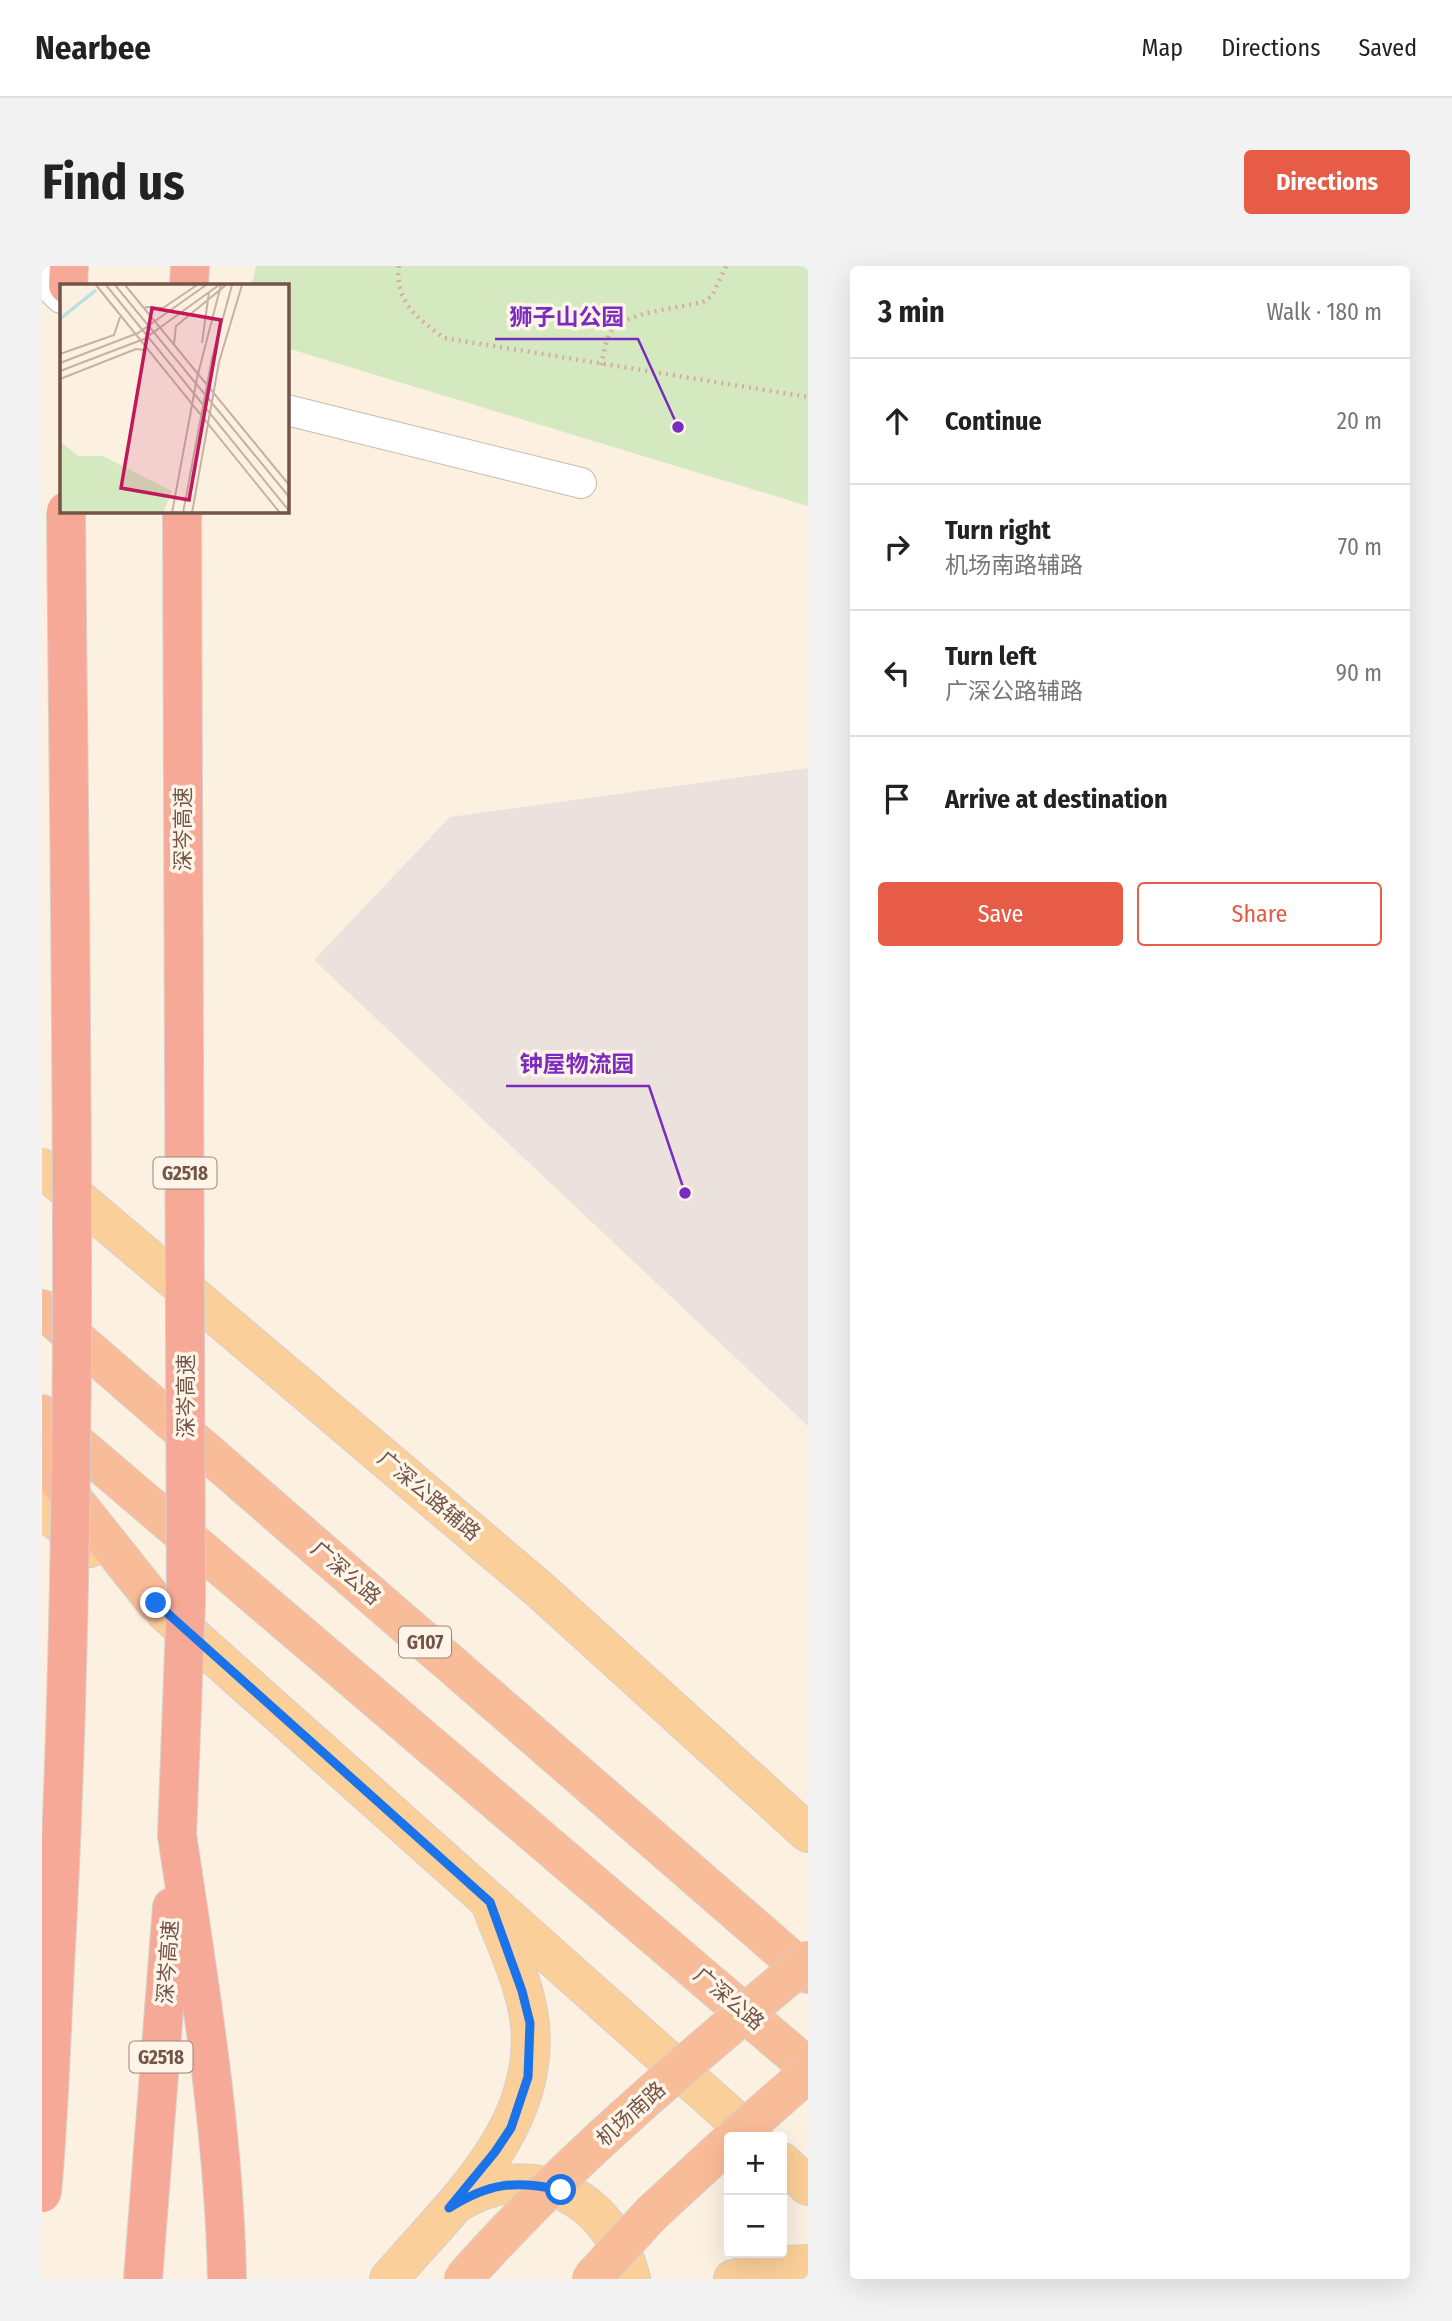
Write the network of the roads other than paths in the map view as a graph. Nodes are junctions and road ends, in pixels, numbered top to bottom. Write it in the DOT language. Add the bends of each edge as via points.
graph roads {
  1 [pos="69,266"];
  2 [pos="190,266"];
  3 [pos="42,279"];
  4 [pos="68,284"];
  5 [pos="189,284"];
  6 [pos="60,297"];
  7 [pos="289,410"];
  8 [pos="581,483"];
  9 [pos="65,513"];
  10 [pos="182,513"];
  11 [pos="42,1168"];
  12 [pos="42,1309"];
  13 [pos="42,1414"];
  14 [pos="42,1460"];
  15 [pos="42,1509"];
  16 [pos="156,1603"];
  17 [pos="799,1819"];
  18 [pos="177,1835"];
  19 [pos="490,1902"];
  20 [pos="808,1960"];
  21 [pos="808,1974"];
  22 [pos="808,2067"];
  23 [pos="808,2073"];
  24 [pos="741,2132"];
  25 [pos="748,2132"];
  26 [pos="724,2147"];
  27 [pos="787,2167"];
  28 [pos="808,2186"];
  29 [pos="42,2193"];
  30 [pos="449,2208"];
  31 [pos="808,2264"];
  32 [pos="143,2279"];
  33 [pos="227,2279"];
  34 [pos="389,2279"];
  35 [pos="463,2279"];
  36 [pos="591,2279"];
  37 [pos="631,2279"];
  38 [pos="733,2279"];
  1 -- 4 [label="highway"];
  2 -- 5 [label="highway"];
  3 -- 6 [label="street"];
  7 -- 8 [label="street"];
  9 -- 29 [label="highway, bridge" via="72,1285 69,1598 61,1857"];
  10 -- 18 [label="highway, 深岑高速 / G2518, bridge" via="186,1601"];
  11 -- 17 [label="main road, 广深公路辅路" via="540,1590"];
  12 -- 21 [label="highway, 广深公路 / G107"];
  13 -- 22 [label="highway, 广深公路"];
  14 -- 16 [label="highway"];
  15 -- 16 [label="main road"];
  16 -- 19 [label="main road"];
  18 -- 32 [label="highway, 深岑高速 / G2518"];
  18 -- 33 [label="highway" via="212,2068"];
  19 -- 25 [label="main road"];
  19 -- 30 [label="main road" via="527,2012 528,2077 511,2128"];
  20 -- 35 [label="highway, 机场南路, bridge" via="597,2145 495,2242"];
  23 -- 24 [label="highway, bridge"];
  26 -- 36 [label="highway, bridge" via="652,2213"];
  27 -- 28 [label="main road"];
  30 -- 34 [label="main road"];
  30 -- 37 [label="main road" via="474,2193 503,2184 532,2183 561,2190 586,2204 608,2225 623,2250"];
  31 -- 38 [label="main road"];
}
